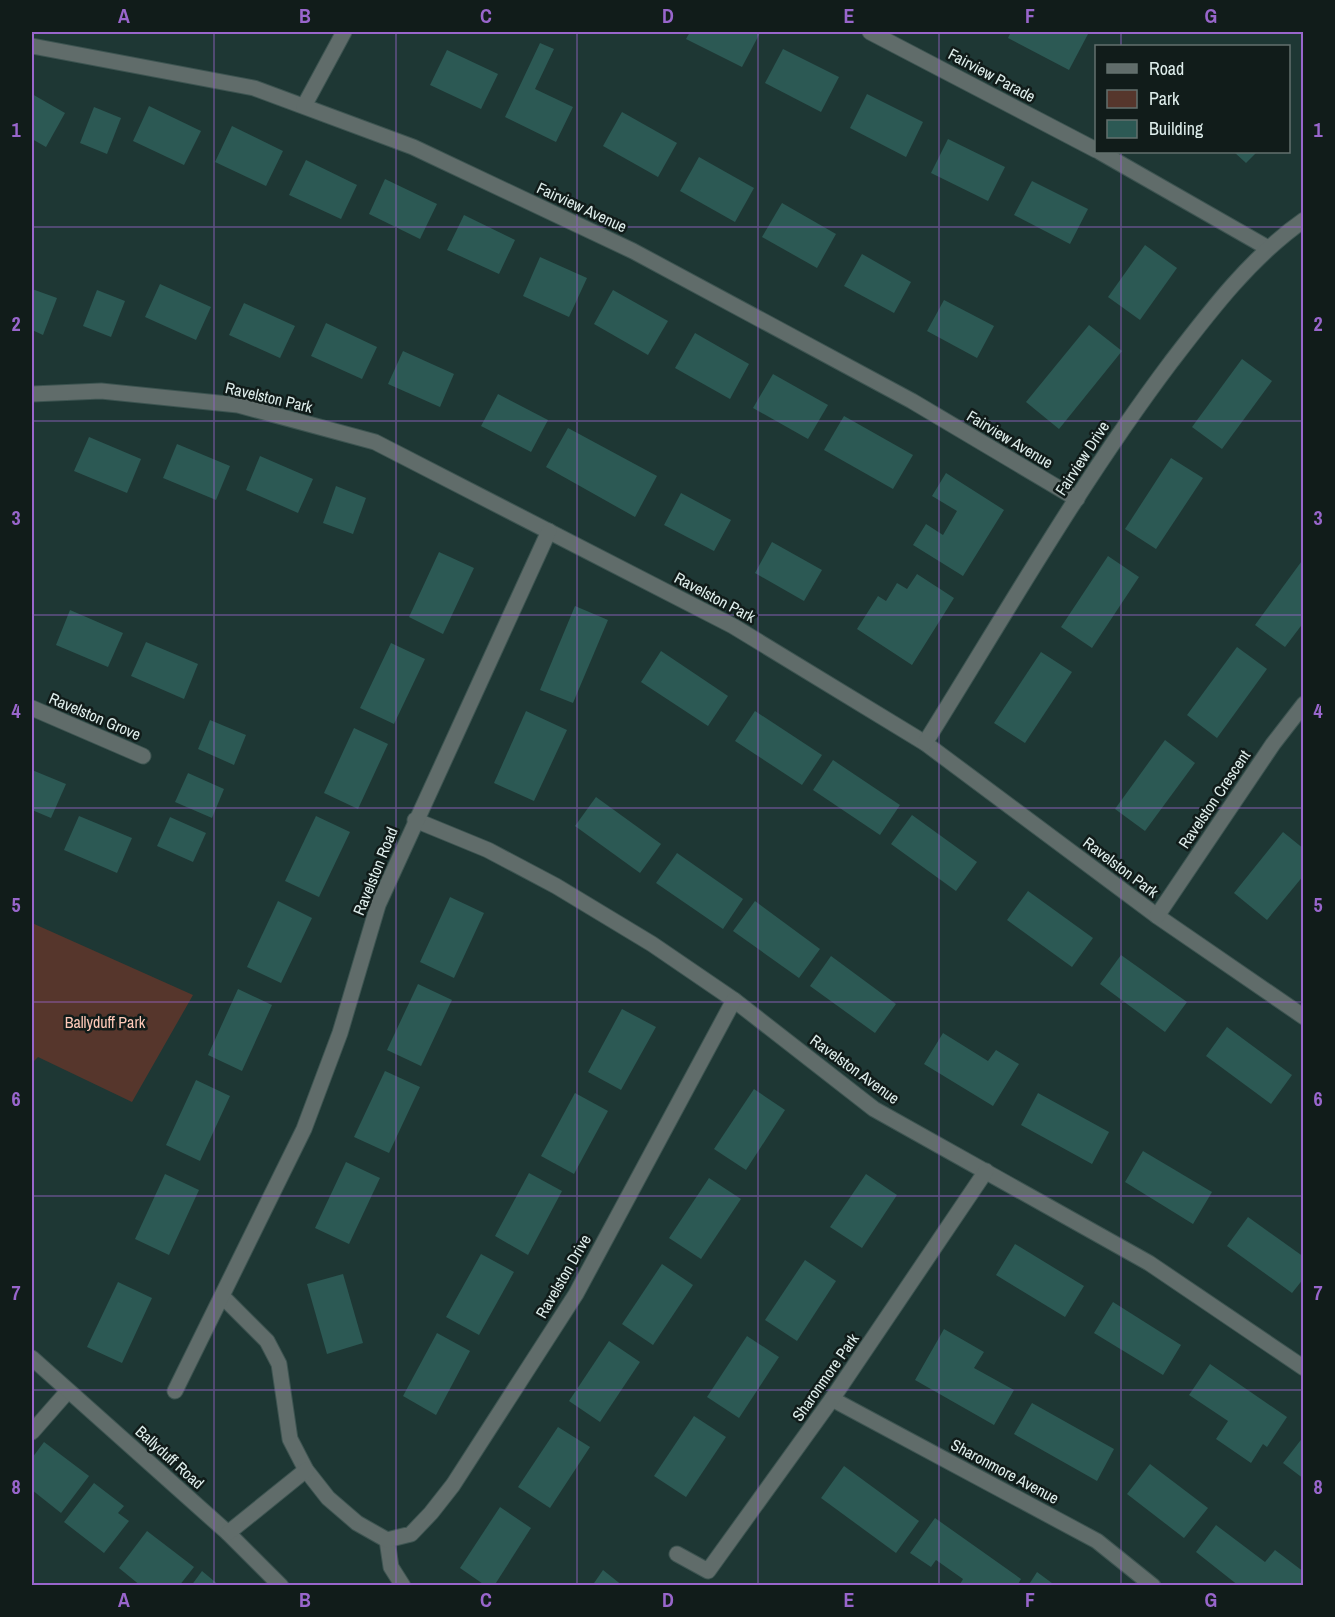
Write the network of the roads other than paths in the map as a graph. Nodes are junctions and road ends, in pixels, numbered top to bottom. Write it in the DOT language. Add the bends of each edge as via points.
graph roads {
  1 [pos="344,32"];
  2 [pos="870,32"];
  3 [pos="32,46"];
  4 [pos="304,106"];
  5 [pos="1095,149"];
  6 [pos="1102,153"];
  7 [pos="1304,220"];
  8 [pos="1268,248"];
  9 [pos="32,394"];
  10 [pos="1077,499"];
  11 [pos="549,531"];
  12 [pos="1304,704"];
  13 [pos="32,708"];
  14 [pos="925,743"];
  15 [pos="143,756"];
  16 [pos="415,820"];
  17 [pos="1157,916"];
  18 [pos="734,1000"];
  19 [pos="1304,1017"];
  20 [pos="986,1171"];
  21 [pos="222,1296"];
  22 [pos="32,1358"];
  23 [pos="1304,1368"];
  24 [pos="68,1391"];
  25 [pos="175,1391"];
  26 [pos="832,1399"];
  27 [pos="32,1432"];
  28 [pos="306,1470"];
  29 [pos="228,1533"];
  30 [pos="387,1540"];
  31 [pos="677,1554"];
  32 [pos="281,1586"];
  33 [pos="403,1586"];
  34 [pos="1153,1586"];
  1 -- 4 [label="street"];
  2 -- 5 [label="street, Fairview Parade"];
  3 -- 4 [label="street, Fairview Avenue" via="254,88"];
  4 -- 10 [label="street, Fairview Avenue" via="413,147 633,251 912,401"];
  6 -- 8 [label="street, Fairview Parade"];
  7 -- 8 [label="street, Fairview Drive"];
  8 -- 10 [label="street, Fairview Drive" via="1192,335 1128,420"];
  9 -- 11 [label="street, Ravelston Park" via="101,391 238,405 261,411 375,442"];
  10 -- 14 [label="street, Fairview Drive"];
  11 -- 14 [label="street, Ravelston Park" via="733,626"];
  11 -- 16 [label="street, Ravelston Road"];
  12 -- 17 [label="street, Ravelston Crescent"];
  13 -- 15 [label="street, Ravelston Grove"];
  14 -- 17 [label="street, Ravelston Park"];
  16 -- 18 [label="street, Ravelston Avenue" via="488,850 556,886"];
  16 -- 21 [label="street, Ravelston Road" via="378,905 340,1033 304,1129"];
  17 -- 19 [label="street, Ravelston Park"];
  18 -- 20 [label="street, Ravelston Avenue" via="874,1109"];
  18 -- 30 [label="street, Ravelston Drive" via="576,1294 453,1485 411,1534"];
  20 -- 23 [label="street, Ravelston Avenue" via="1149,1263"];
  20 -- 26 [label="street, Sharonmore Park"];
  21 -- 25 [label="street, Ravelston Road"];
  21 -- 28 [label="street" via="267,1341 279,1364 290,1439"];
  22 -- 24 [label="street, Ballyduff Road"];
  24 -- 27 [label="street"];
  24 -- 29 [label="street, Ballyduff Road"];
  26 -- 31 [label="street, Sharonmore Park" via="708,1571"];
  26 -- 34 [label="street, Sharonmore Avenue" via="1097,1541"];
  28 -- 29 [label="street"];
  28 -- 30 [label="street" via="328,1498 357,1523"];
  29 -- 32 [label="street, Ballyduff Road"];
  30 -- 33 [label="street" via="391,1567"];
}
